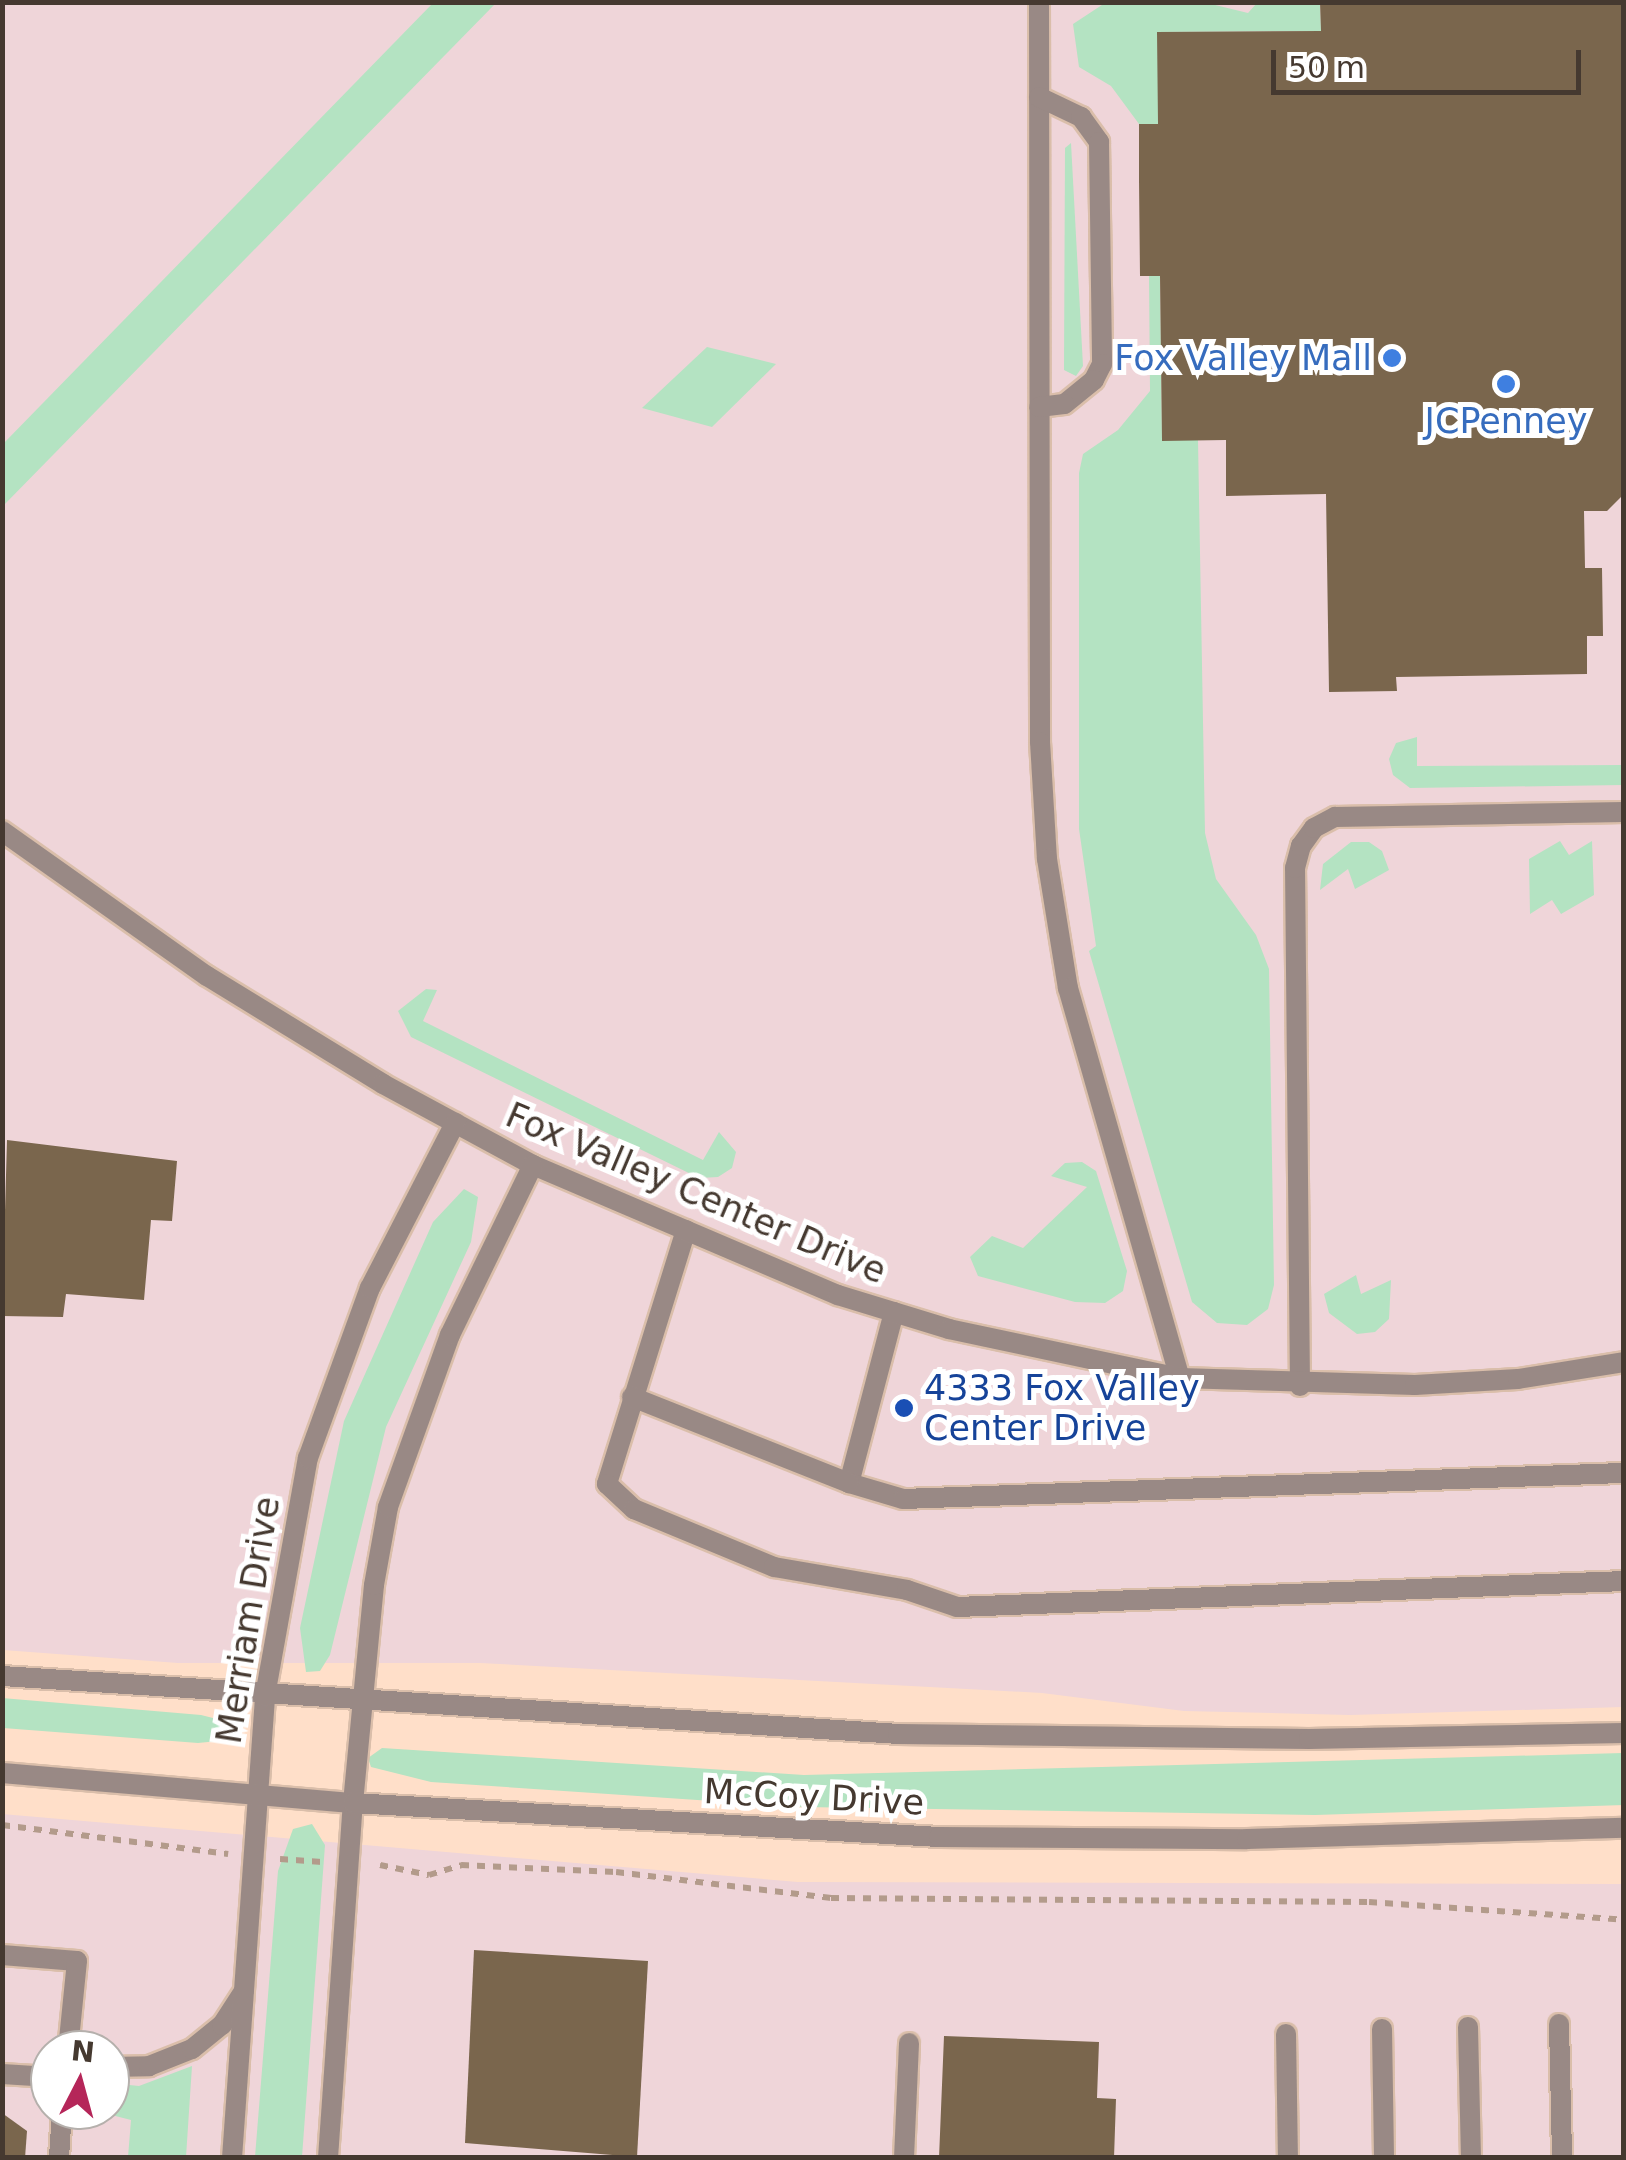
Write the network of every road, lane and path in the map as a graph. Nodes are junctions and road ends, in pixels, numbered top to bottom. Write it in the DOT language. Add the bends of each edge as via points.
graph roads {
  1 [pos="1039,2"];
  2 [pos="1039,97"];
  3 [pos="1040,407"];
  4 [pos="1624,812"];
  5 [pos="5,838"];
  6 [pos="455,1123"];
  7 [pos="533,1164"];
  8 [pos="686,1230"];
  9 [pos="894,1312"];
  10 [pos="1624,1362"];
  11 [pos="1180,1378"];
  12 [pos="1300,1386"];
  13 [pos="632,1397"];
  14 [pos="1624,1473"];
  15 [pos="849,1484"];
  16 [pos="1624,1580"];
  17 [pos="2,1676"];
  18 [pos="265,1696"];
  19 [pos="363,1701"];
  20 [pos="1624,1733"];
  21 [pos="2,1774"];
  22 [pos="255,1794"];
  23 [pos="353,1802"];
  24 [pos="2,1824"];
  25 [pos="1624,1828"];
  26 [pos="252,1857"];
  27 [pos="348,1864"];
  28 [pos="1624,1920"];
  29 [pos="2,1955"];
  30 [pos="244,1991"];
  31 [pos="1559,2024"];
  32 [pos="1468,2028"];
  33 [pos="70,2030"];
  34 [pos="1382,2030"];
  35 [pos="1286,2034"];
  36 [pos="909,2042"];
  37 [pos="130,2066"];
  38 [pos="2,2074"];
  39 [pos="30,2076"];
  40 [pos="61,2130"];
  41 [pos="59,2158"];
  42 [pos="232,2158"];
  43 [pos="328,2158"];
  44 [pos="904,2158"];
  45 [pos="1288,2158"];
  46 [pos="1384,2158"];
  47 [pos="1471,2158"];
  48 [pos="1562,2158"];
  1 -- 2 [label="street"];
  2 -- 3 [label="street"];
  2 -- 3 [label="street" via="1081,117 1099,142 1102,345 1094,380 1064,404"];
  3 -- 11 [label="street" via="1040,742 1047,859 1068,988"];
  4 -- 12 [label="street" via="1335,817 1314,828 1301,846 1295,868"];
  5 -- 6 [label="street, Fox Valley Center Drive" via="207,976"];
  6 -- 7 [label="street, Fox Valley Center Drive"];
  6 -- 18 [label="street, Merriam Drive" via="370,1288 320,1417"];
  7 -- 8 [label="street, Fox Valley Center Drive"];
  7 -- 19 [label="street" via="406,1442 374,1585"];
  8 -- 9 [label="street, Fox Valley Center Drive"];
  8 -- 13 [label="street"];
  9 -- 11 [label="street, Fox Valley Center Drive" via="1073,1359"];
  9 -- 15 [label="street"];
  10 -- 12 [label="street, Fox Valley Center Drive" via="1518,1379"];
  11 -- 12 [label="street, Fox Valley Center Drive"];
  13 -- 15 [label="street"];
  13 -- 16 [label="street" via="607,1484 634,1508 774,1567 907,1590 957,1607"];
  14 -- 15 [label="street" via="903,1500"];
  17 -- 18 [label="street, McCoy Drive"];
  18 -- 19 [label="street, McCoy Drive"];
  18 -- 22 [label="street, Merriam Drive"];
  19 -- 20 [label="street, McCoy Drive" via="898,1734 1308,1740"];
  19 -- 23 [label="street"];
  21 -- 22 [label="street, McCoy Drive"];
  22 -- 23 [label="street, McCoy Drive"];
  22 -- 26 [label="street, Merriam Drive"];
  23 -- 25 [label="street, McCoy Drive" via="939,1837 1248,1839"];
  23 -- 27 [label="street"];
  24 -- 26 [label="path"];
  26 -- 27 [label="path"];
  26 -- 30 [label="street, Merriam Drive"];
  27 -- 28 [label="path" via="430,1875 461,1865 616,1872 830,1898 1369,1902"];
  27 -- 43 [label="street"];
  29 -- 33 [label="street" via="77,1960"];
  30 -- 37 [label="street" via="222,2025 192,2049 149,2066"];
  30 -- 42 [label="street, Merriam Drive"];
  31 -- 48 [label="street"];
  32 -- 47 [label="street"];
  34 -- 46 [label="street"];
  35 -- 45 [label="street"];
  36 -- 44 [label="street"];
  38 -- 39 [label="street"];
  40 -- 41 [label="street"];
}
